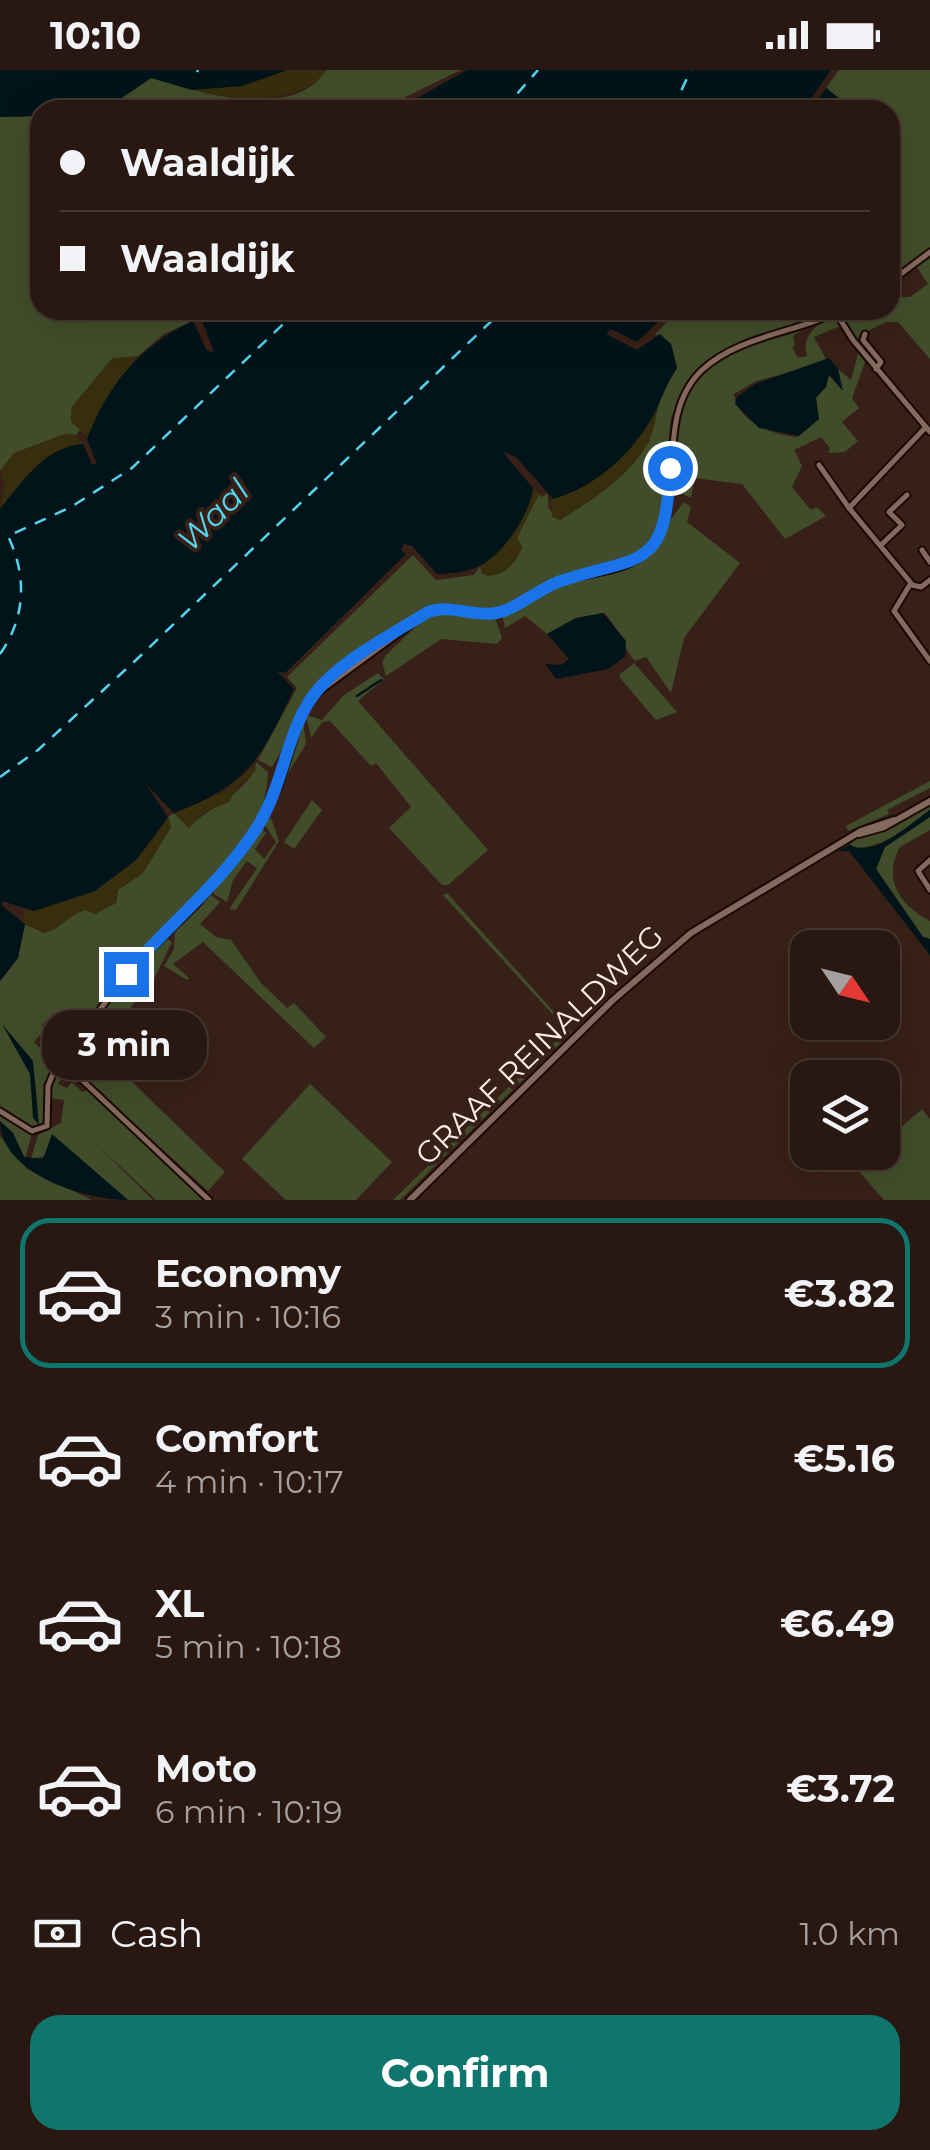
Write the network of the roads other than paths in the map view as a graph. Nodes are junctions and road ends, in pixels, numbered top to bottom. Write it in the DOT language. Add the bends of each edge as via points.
graph roads {
  1 [pos="930,252"];
  2 [pos="900,274"];
  3 [pos="817,320"];
  4 [pos="844,320"];
  5 [pos="865,334"];
  6 [pos="876,369"];
  7 [pos="928,430"];
  8 [pos="819,465"];
  9 [pos="907,495"];
  10 [pos="850,508"];
  11 [pos="881,546"];
  12 [pos="922,550"];
  13 [pos="930,562"];
  14 [pos="930,571"];
  15 [pos="930,580"];
  16 [pos="912,586"];
  17 [pos="930,661"];
  18 [pos="930,801"];
  19 [pos="930,860"];
  20 [pos="930,890"];
  21 [pos="62,1061"];
  22 [pos="0,1111"];
  23 [pos="209,1200"];
  24 [pos="410,1200"];
  1 -- 2 [label="street"];
  3 -- 21 [label="street" via="728,352 691,382 674,416 667,511 643,556 546,587 496,613 428,612 322,686 303,714 279,786 255,831 198,903 119,983"];
  4 -- 6 [label="street"];
  5 -- 6 [label="street" via="862,340 881,362"];
  6 -- 7 [label="street"];
  7 -- 10 [label="street"];
  8 -- 10 [label="street"];
  9 -- 11 [label="street" via="889,512 902,525"];
  10 -- 11 [label="street"];
  11 -- 16 [label="street"];
  12 -- 13 [label="street"];
  14 -- 15 [label="street"];
  15 -- 16 [label="street"];
  16 -- 17 [label="street" via="894,611"];
  18 -- 24 [label="main road, GRAAF REINALDWEG" via="857,834 690,933"];
  19 -- 20 [label="street" via="918,871"];
  21 -- 22 [label="street" via="48,1086 44,1129 32,1131"];
  21 -- 23 [label="street"];
}
